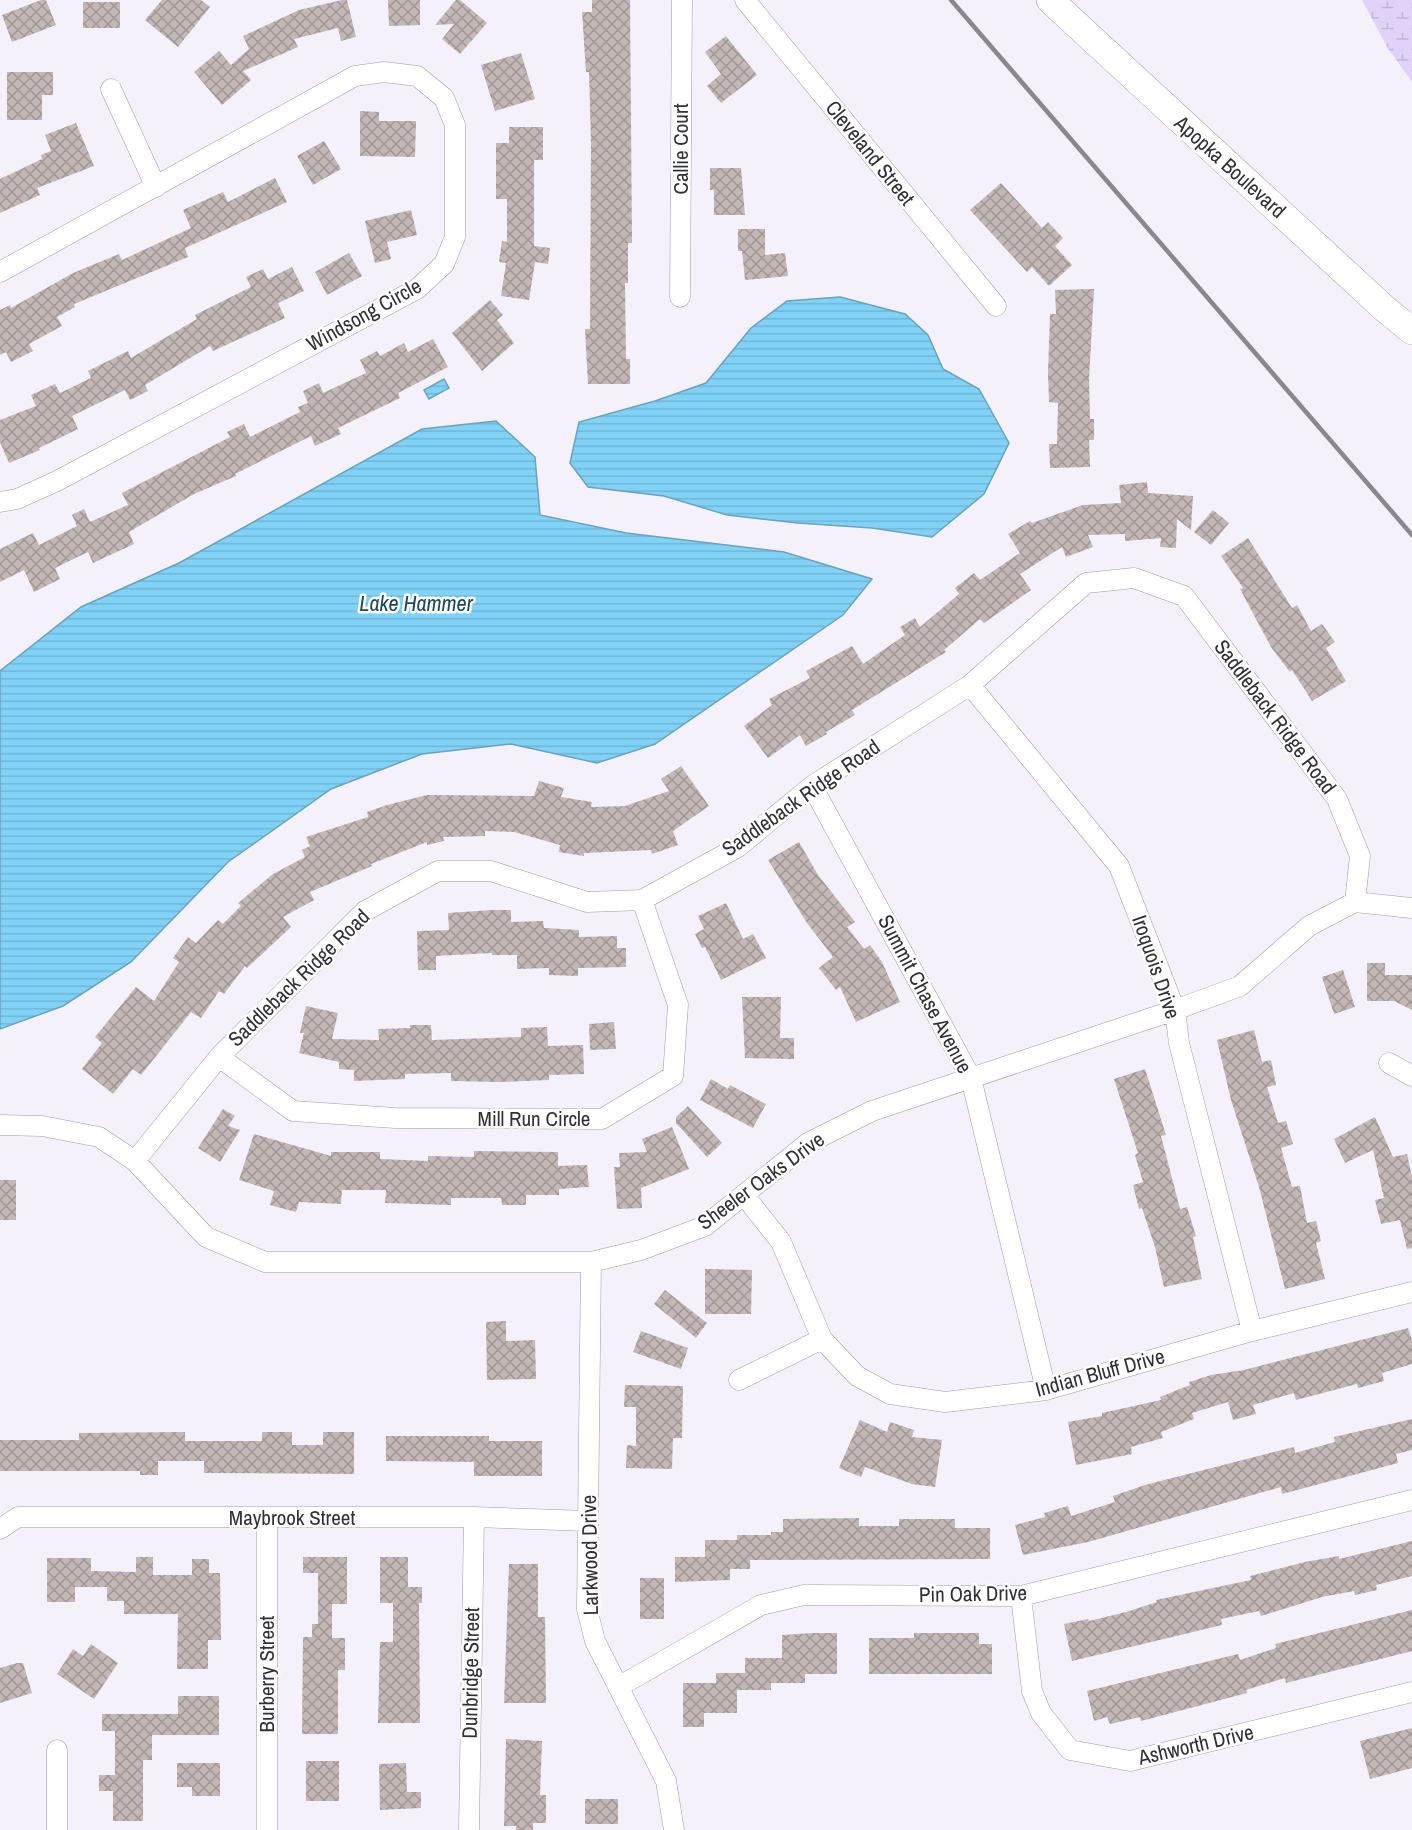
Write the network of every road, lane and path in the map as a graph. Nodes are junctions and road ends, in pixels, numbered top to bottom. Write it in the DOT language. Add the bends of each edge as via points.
graph roads {
  1 [pos="682,0"];
  2 [pos="745,0"];
  3 [pos="1050,0"];
  4 [pos="111,89"];
  5 [pos="156,187"];
  6 [pos="0,272"];
  7 [pos="680,297"];
  8 [pos="996,306"];
  9 [pos="1412,331"];
  10 [pos="0,502"];
  11 [pos="970,685"];
  12 [pos="812,786"];
  13 [pos="642,900"];
  14 [pos="1355,902"];
  15 [pos="1412,908"];
  16 [pos="1175,1010"];
  17 [pos="219,1057"];
  18 [pos="1389,1063"];
  19 [pos="1412,1076"];
  20 [pos="971,1078"];
  21 [pos="0,1125"];
  22 [pos="135,1161"];
  23 [pos="744,1195"];
  24 [pos="591,1262"];
  25 [pos="1412,1292"];
  26 [pos="1252,1331"];
  27 [pos="822,1339"];
  28 [pos="739,1380"];
  29 [pos="1046,1390"];
  30 [pos="1412,1500"];
  31 [pos="474,1517"];
  32 [pos="267,1519"];
  33 [pos="588,1521"];
  34 [pos="0,1529"];
  35 [pos="1021,1596"];
  36 [pos="618,1687"];
  37 [pos="1412,1692"];
  38 [pos="57,1750"];
  39 [pos="57,1830"];
  40 [pos="267,1830"];
  41 [pos="469,1830"];
  42 [pos="674,1830"];
  1 -- 7 [label="street, Callie Court"];
  2 -- 8 [label="street, Cleveland Street"];
  3 -- 9 [label="street, Apopka Boulevard"];
  4 -- 5 [label="street"];
  5 -- 6 [label="street, Windsong Circle"];
  5 -- 10 [label="street, Windsong Circle" via="355,76 384,72 417,76 444,98 455,125 455,237 444,264 417,289 57,481"];
  11 -- 12 [label="street, Saddleback Ridge Road"];
  11 -- 14 [label="street, Saddleback Ridge Road" via="1086,582 1134,578 1184,596 1337,799 1360,856"];
  11 -- 16 [label="street, Iroquois Drive" via="1119,866"];
  12 -- 13 [label="street, Saddleback Ridge Road" via="738,847"];
  12 -- 20 [label="street, Summit Chase Avenue"];
  13 -- 17 [label="street, Saddleback Ridge Road" via="587,902 491,872 438,871 365,910"];
  13 -- 17 [label="street, Mill Run Circle" via="678,1005 673,1076 602,1119 394,1118 293,1111"];
  14 -- 15 [label="street"];
  14 -- 16 [label="street, Sheeler Oaks Drive" via="1309,926 1240,986"];
  16 -- 20 [label="street, Sheeler Oaks Drive"];
  16 -- 26 [label="street, Iroquois Drive" via="1179,1043"];
  17 -- 22 [label="street, Saddleback Ridge Road"];
  18 -- 19 [label="street"];
  20 -- 23 [label="street, Sheeler Oaks Drive" via="872,1111 808,1143"];
  20 -- 29 [label="street, Summit Chase Avenue"];
  21 -- 22 [label="street, Sheeler Oaks Drive" via="42,1126 99,1137"];
  22 -- 24 [label="street, Sheeler Oaks Drive" via="206,1237 265,1262"];
  23 -- 24 [label="street, Sheeler Oaks Drive" via="705,1226 641,1250"];
  23 -- 27 [label="street, Indian Bluff Drive" via="781,1242"];
  24 -- 33 [label="street, Larkwood Drive"];
  25 -- 26 [label="street, Indian Bluff Drive"];
  26 -- 29 [label="street, Indian Bluff Drive"];
  27 -- 28 [label="street"];
  27 -- 29 [label="street, Indian Bluff Drive" via="857,1376 890,1394 945,1402"];
  30 -- 35 [label="street, Pin Oak Drive"];
  31 -- 32 [label="street, Maybrook Street"];
  31 -- 33 [label="street, Maybrook Street"];
  31 -- 41 [label="street, Dunbridge Street"];
  32 -- 34 [label="street, Maybrook Street" via="18,1517"];
  32 -- 40 [label="street, Burberry Street"];
  33 -- 36 [label="street, Larkwood Drive" via="587,1609 595,1641"];
  35 -- 36 [label="street, Pin Oak Drive" via="804,1594 761,1605"];
  35 -- 37 [label="street, Ashworth Drive" via="1032,1691 1041,1713 1070,1750 1130,1761"];
  36 -- 42 [label="street, Larkwood Drive" via="666,1781"];
  38 -- 39 [label="street"];
}
